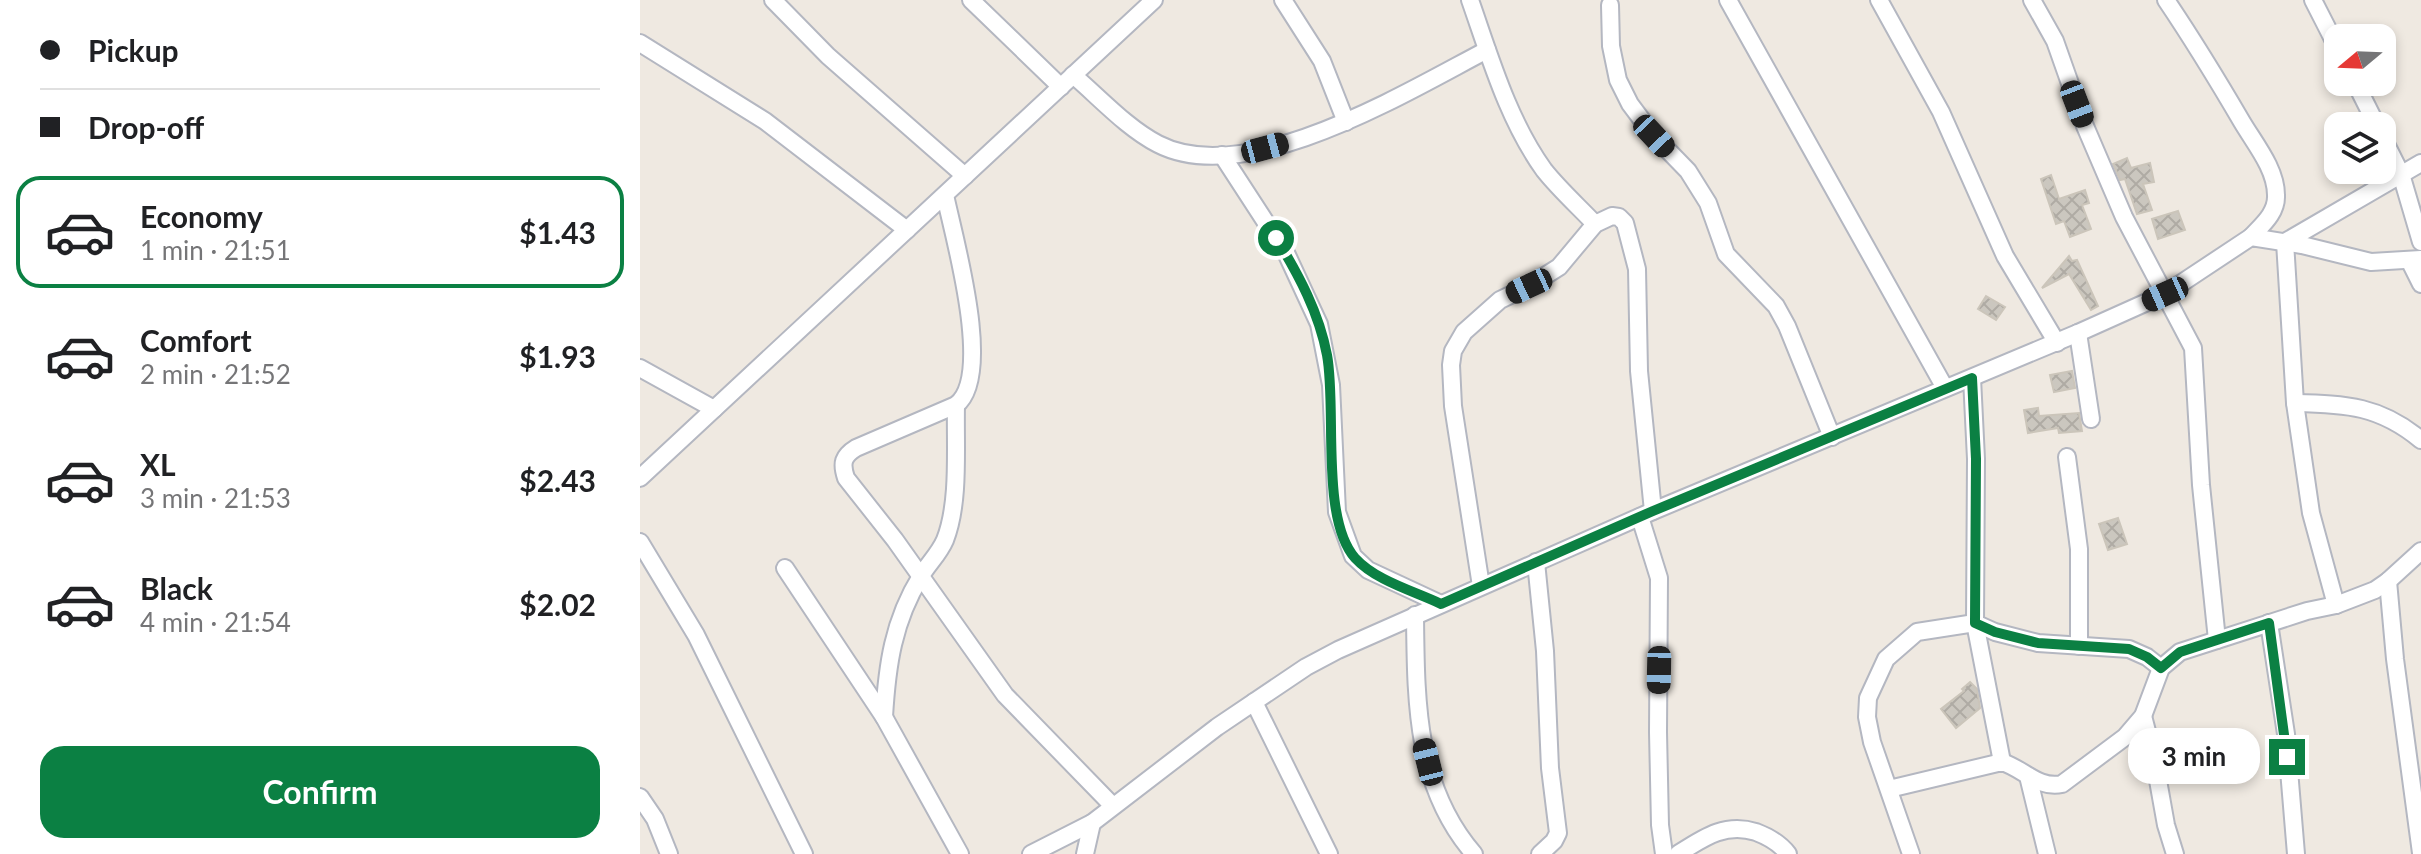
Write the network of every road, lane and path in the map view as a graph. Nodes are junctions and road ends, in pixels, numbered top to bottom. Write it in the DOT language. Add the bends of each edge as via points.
graph roads {
  1 [pos="773,0"];
  2 [pos="971,0"];
  3 [pos="1154,0"];
  4 [pos="1283,0"];
  5 [pos="1470,0"];
  6 [pos="1728,0"];
  7 [pos="1879,0"];
  8 [pos="2032,0"];
  9 [pos="2166,0"];
  10 [pos="2313,0"];
  11 [pos="1610,5"];
  12 [pos="2325,24"];
  13 [pos="640,43"];
  14 [pos="1487,50"];
  15 [pos="1067,81"];
  16 [pos="1346,122"];
  17 [pos="1222,155"];
  18 [pos="2421,163"];
  19 [pos="2396,164"];
  20 [pos="2401,174"];
  21 [pos="965,176"];
  22 [pos="945,195"];
  23 [pos="2416,204"];
  24 [pos="1595,224"];
  25 [pos="907,230"];
  26 [pos="2251,237"];
  27 [pos="2285,242"];
  28 [pos="2421,242"];
  29 [pos="2415,259"];
  30 [pos="2421,284"];
  31 [pos="2165,294"];
  32 [pos="2078,333"];
  33 [pos="2057,343"];
  34 [pos="640,368"];
  35 [pos="1972,378"];
  36 [pos="1945,388"];
  37 [pos="2295,403"];
  38 [pos="956,405"];
  39 [pos="714,409"];
  40 [pos="2091,419"];
  41 [pos="1832,437"];
  42 [pos="2421,440"];
  43 [pos="2067,457"];
  44 [pos="640,478"];
  45 [pos="1647,514"];
  46 [pos="640,542"];
  47 [pos="2421,551"];
  48 [pos="1536,562"];
  49 [pos="785,568"];
  50 [pos="920,577"];
  51 [pos="2388,581"];
  52 [pos="1481,586"];
  53 [pos="1441,604"];
  54 [pos="2336,605"];
  55 [pos="1415,615"];
  56 [pos="1975,623"];
  57 [pos="2269,623"];
  58 [pos="2217,640"];
  59 [pos="2079,646"];
  60 [pos="2161,668"];
  61 [pos="1254,702"];
  62 [pos="2143,716"];
  63 [pos="884,717"];
  64 [pos="2002,762"];
  65 [pos="2028,776"];
  66 [pos="1889,789"];
  67 [pos="640,797"];
  68 [pos="1113,806"];
  69 [pos="1092,823"];
  70 [pos="2421,853"];
  71 [pos="669,854"];
  72 [pos="804,854"];
  73 [pos="960,854"];
  74 [pos="1031,854"];
  75 [pos="1085,854"];
  76 [pos="1329,854"];
  77 [pos="1474,854"];
  78 [pos="1540,854"];
  79 [pos="1664,854"];
  80 [pos="1678,854"];
  81 [pos="1788,854"];
  82 [pos="1911,854"];
  83 [pos="2047,854"];
  84 [pos="2175,854"];
  85 [pos="2296,854"];
  1 -- 21 [label="street" via="828,56"];
  2 -- 15 [label="street"];
  3 -- 15 [label="street"];
  4 -- 16 [label="street" via="1322,61"];
  5 -- 14 [label="street"];
  6 -- 36 [label="street"];
  7 -- 33 [label="street" via="1941,112 2005,256"];
  8 -- 31 [label="street" via="2055,41 2124,217"];
  9 -- 26 [label="street" via="2274,181 2274,208"];
  10 -- 12 [label="street"];
  11 -- 41 [label="street" via="1611,46 1630,104 1688,171 1708,203 1726,254 1776,306"];
  13 -- 25 [label="street" via="765,121"];
  14 -- 16 [label="street"];
  14 -- 24 [label="street" via="1545,171"];
  15 -- 17 [label="street" via="1159,145"];
  15 -- 21 [label="street"];
  16 -- 17 [label="street" via="1265,148"];
  17 -- 53 [label="street" via="1287,255 1319,324 1331,385 1333,467 1344,538 1368,570"];
  18 -- 20 [label="street"];
  19 -- 20 [label="street"];
  20 -- 23 [label="street"];
  20 -- 27 [label="street"];
  21 -- 22 [label="street"];
  22 -- 25 [label="street"];
  22 -- 38 [label="street" via="973,338 969,386"];
  23 -- 28 [label="street"];
  24 -- 45 [label="street" via="1612,216 1625,223 1637,269"];
  24 -- 52 [label="street" via="1559,267 1500,300 1464,332 1453,351 1453,406"];
  25 -- 39 [label="street"];
  26 -- 27 [label="street"];
  26 -- 31 [label="street"];
  27 -- 29 [label="street" via="2371,262"];
  27 -- 37 [label="street"];
  29 -- 30 [label="street"];
  31 -- 32 [label="street"];
  31 -- 58 [label="street" via="2193,348"];
  32 -- 33 [label="street"];
  32 -- 40 [label="street"];
  33 -- 35 [label="street"];
  34 -- 39 [label="street"];
  35 -- 36 [label="street"];
  35 -- 56 [label="street"];
  36 -- 41 [label="street"];
  37 -- 42 [label="street" via="2345,404 2373,411"];
  37 -- 54 [label="street" via="2311,513"];
  38 -- 50 [label="street" via="949,522 945,540"];
  38 -- 50 [label="street" via="856,448 843,462 846,478"];
  39 -- 44 [label="street"];
  41 -- 45 [label="street"];
  43 -- 59 [label="street" via="2079,549"];
  45 -- 48 [label="street"];
  45 -- 79 [label="street" via="1659,578"];
  46 -- 72 [label="street" via="696,635"];
  47 -- 51 [label="street"];
  48 -- 52 [label="street"];
  48 -- 78 [label="street" via="1558,833"];
  49 -- 63 [label="street"];
  50 -- 63 [label="street" via="889,652"];
  50 -- 68 [label="street" via="1005,695"];
  51 -- 54 [label="street"];
  51 -- 70 [label="street"];
  52 -- 53 [label="street"];
  53 -- 55 [label="street"];
  54 -- 57 [label="street"];
  55 -- 61 [label="street" via="1306,667"];
  55 -- 77 [label="street" via="1421,737 1441,801"];
  56 -- 59 [label="street" via="2038,643"];
  56 -- 64 [label="street"];
  56 -- 66 [label="street" via="1917,632 1886,659 1875,679 1867,717"];
  57 -- 58 [label="street"];
  57 -- 85 [label="street"];
  58 -- 60 [label="street" via="2180,652"];
  59 -- 60 [label="street" via="2129,649"];
  60 -- 62 [label="street"];
  61 -- 68 [label="street"];
  61 -- 76 [label="street"];
  62 -- 65 [label="street" via="2125,737 2062,784 2041,784"];
  62 -- 84 [label="street"];
  63 -- 73 [label="street"];
  64 -- 65 [label="street"];
  64 -- 66 [label="street"];
  65 -- 83 [label="street"];
  66 -- 82 [label="street"];
  67 -- 71 [label="street"];
  68 -- 69 [label="street"];
  69 -- 74 [label="street"];
  69 -- 75 [label="street"];
  80 -- 81 [label="street" via="1708,835 1738,828 1772,839"];
}
